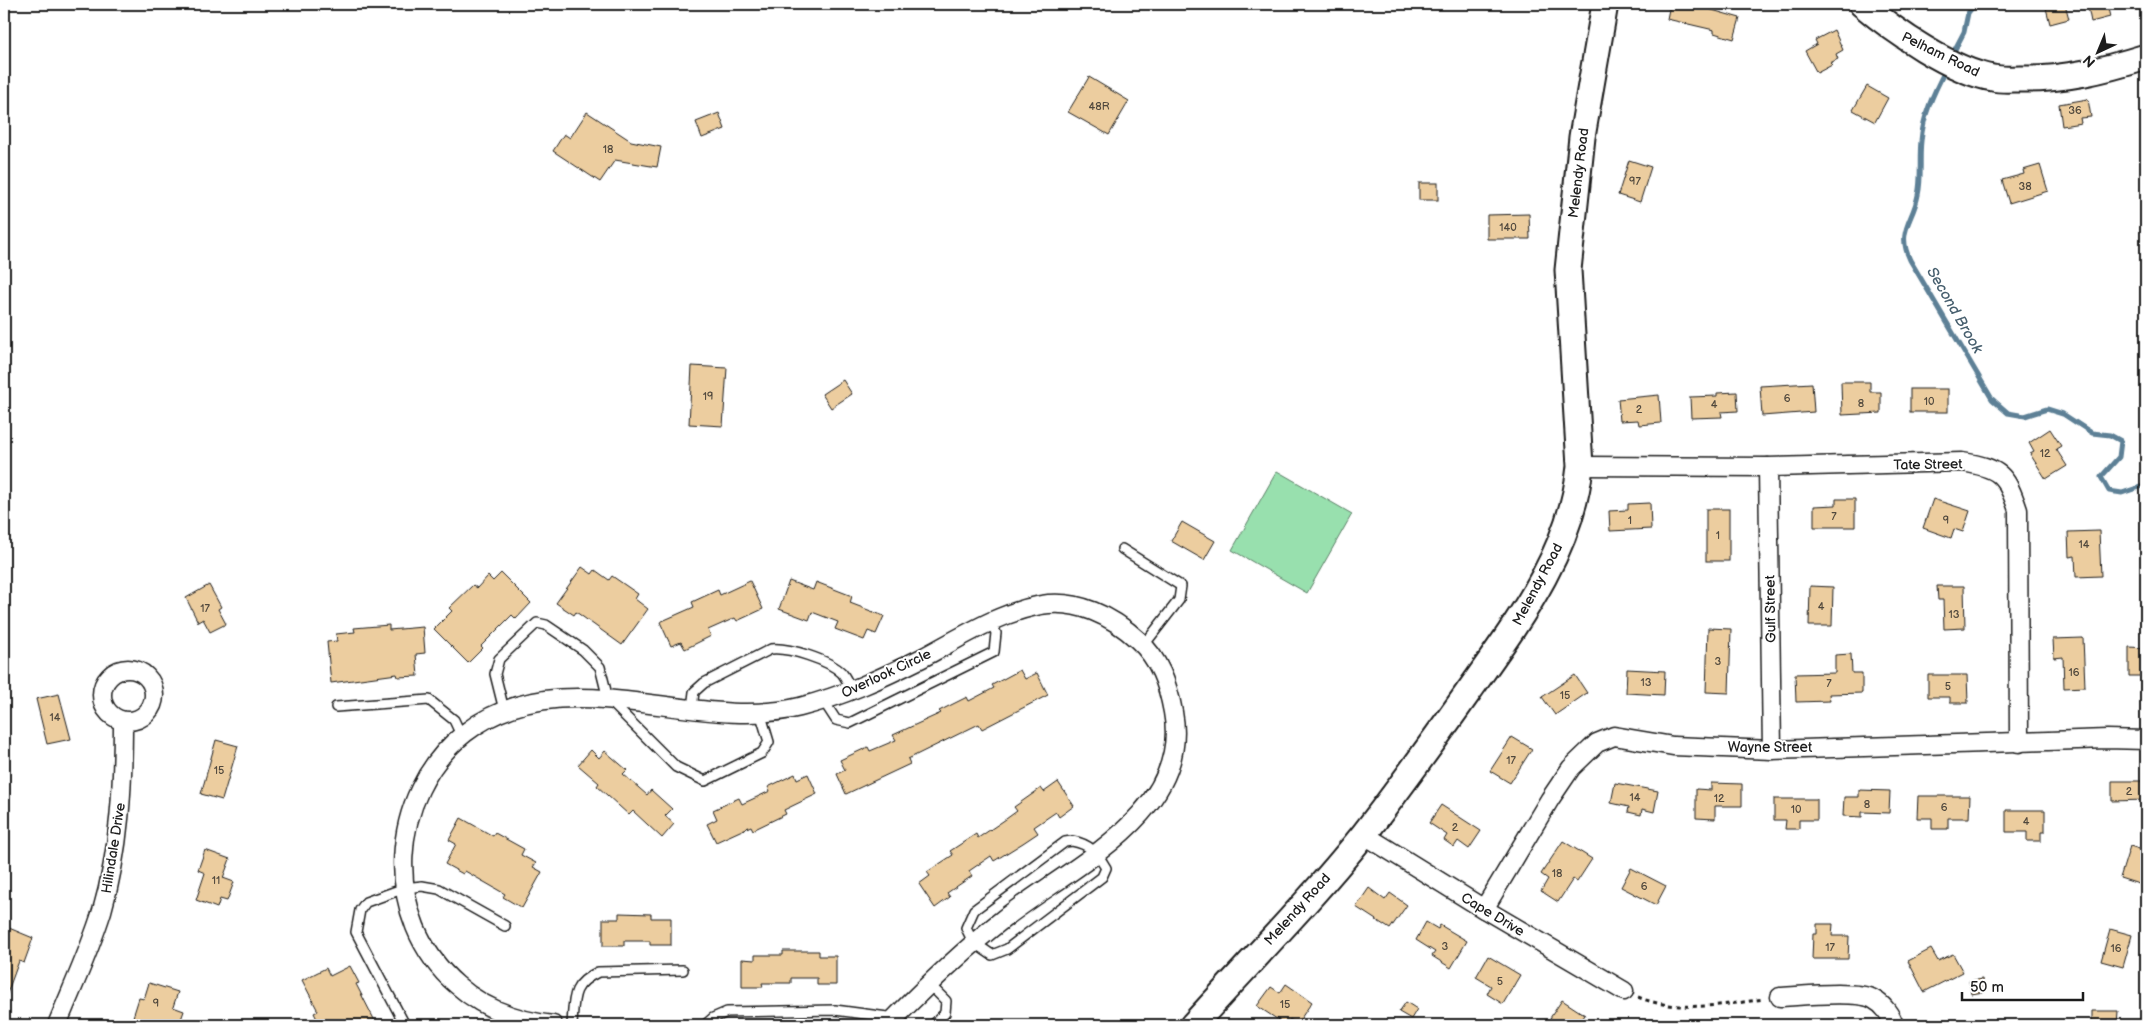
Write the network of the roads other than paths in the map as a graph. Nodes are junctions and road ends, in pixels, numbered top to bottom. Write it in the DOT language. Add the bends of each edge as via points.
graph roads {
  1 [pos="1605,4"];
  2 [pos="1862,4"];
  3 [pos="2146,57"];
  4 [pos="1580,466"];
  5 [pos="1768,467"];
  6 [pos="1122,549"];
  7 [pos="991,622"];
  8 [pos="1144,645"];
  9 [pos="852,691"];
  10 [pos="608,699"];
  11 [pos="823,700"];
  12 [pos="336,707"];
  13 [pos="692,708"];
  14 [pos="504,710"];
  15 [pos="760,712"];
  16 [pos="123,721"];
  17 [pos="461,735"];
  18 [pos="2146,740"];
  19 [pos="2019,743"];
  20 [pos="1772,750"];
  21 [pos="1363,834"];
  22 [pos="1096,852"];
  23 [pos="405,888"];
  24 [pos="1484,909"];
  25 [pos="505,926"];
  26 [pos="973,942"];
  27 [pos="683,970"];
  28 [pos="929,984"];
  29 [pos="1624,991"];
  30 [pos="1780,997"];
  31 [pos="891,1022"];
  32 [pos="58,1025"];
  33 [pos="405,1025"];
  34 [pos="554,1025"];
  35 [pos="572,1025"];
  36 [pos="705,1025"];
  37 [pos="933,1025"];
  38 [pos="1193,1025"];
  39 [pos="1894,1025"];
  1 -- 4 [label="street, Melendy Road" via="1582,137 1568,270"];
  2 -- 3 [label="street, Pelham Road" via="1892,29 1933,53 1993,78 2050,80 2105,70"];
  4 -- 5 [label="street, Tate Street"];
  4 -- 21 [label="street, Melendy Road" via="1564,533 1531,599 1512,631 1422,757"];
  5 -- 19 [label="street, Tate Street" via="1962,462 1985,466 2004,477 2018,510"];
  5 -- 20 [label="street, Gulf Street"];
  6 -- 8 [label="lane" via="1181,586 1178,600"];
  7 -- 8 [label="street, Overlook Circle" via="1042,605 1079,606 1113,621"];
  7 -- 9 [label="street, Overlook Circle"];
  7 -- 11 [label="lane" via="996,633 994,652 850,724 836,720"];
  8 -- 22 [label="street, Overlook Circle" via="1155,659 1170,694 1177,730 1175,749 1162,785 1152,801"];
  9 -- 11 [label="street, Overlook Circle"];
  9 -- 13 [label="lane" via="843,674 830,664 781,648 771,649 704,683 694,692"];
  10 -- 13 [label="street, Overlook Circle"];
  10 -- 14 [label="street, Overlook Circle" via="550,699"];
  10 -- 14 [label="lane" via="600,667 582,650 546,625 537,623 499,659 495,674"];
  10 -- 15 [label="lane" via="676,768 705,781 762,753 769,742"];
  11 -- 15 [label="street, Overlook Circle"];
  12 -- 17 [label="lane" via="429,700 454,720"];
  13 -- 15 [label="street, Overlook Circle"];
  14 -- 17 [label="street, Overlook Circle"];
  16 -- 32 [label="street, Hilindale Drive" via="122,789 113,866 102,912"];
  17 -- 23 [label="street, Overlook Circle" via="435,763 410,813 402,849"];
  18 -- 19 [label="street, Wayne Street"];
  19 -- 20 [label="street, Wayne Street"];
  20 -- 24 [label="street, Wayne Street" via="1673,746 1614,736 1597,743 1571,768"];
  21 -- 24 [label="street, Cape Drive"];
  21 -- 38 [label="street, Melendy Road"];
  22 -- 26 [label="street, Overlook Circle"];
  22 -- 26 [label="lane" via="1084,843 1065,842 974,910 966,928"];
  22 -- 26 [label="lane" via="1106,868 1102,877 1007,950 992,955"];
  23 -- 25 [label="lane" via="439,889"];
  23 -- 33 [label="lane" via="366,902 360,910 356,932"];
  23 -- 34 [label="street, Overlook Circle" via="414,924 423,942 444,973 458,986 473,998 507,1015"];
  24 -- 29 [label="street, Cape Drive"];
  26 -- 28 [label="street, Overlook Circle"];
  27 -- 35 [label="lane" via="598,972 586,978 574,991"];
  28 -- 31 [label="street, Overlook Circle"];
  28 -- 37 [label="lane" via="946,1001 945,1013"];
  30 -- 39 [label="street" via="1848,995 1872,998 1891,1015"];
  31 -- 36 [label="lane" via="836,1010 727,1012"];
}
